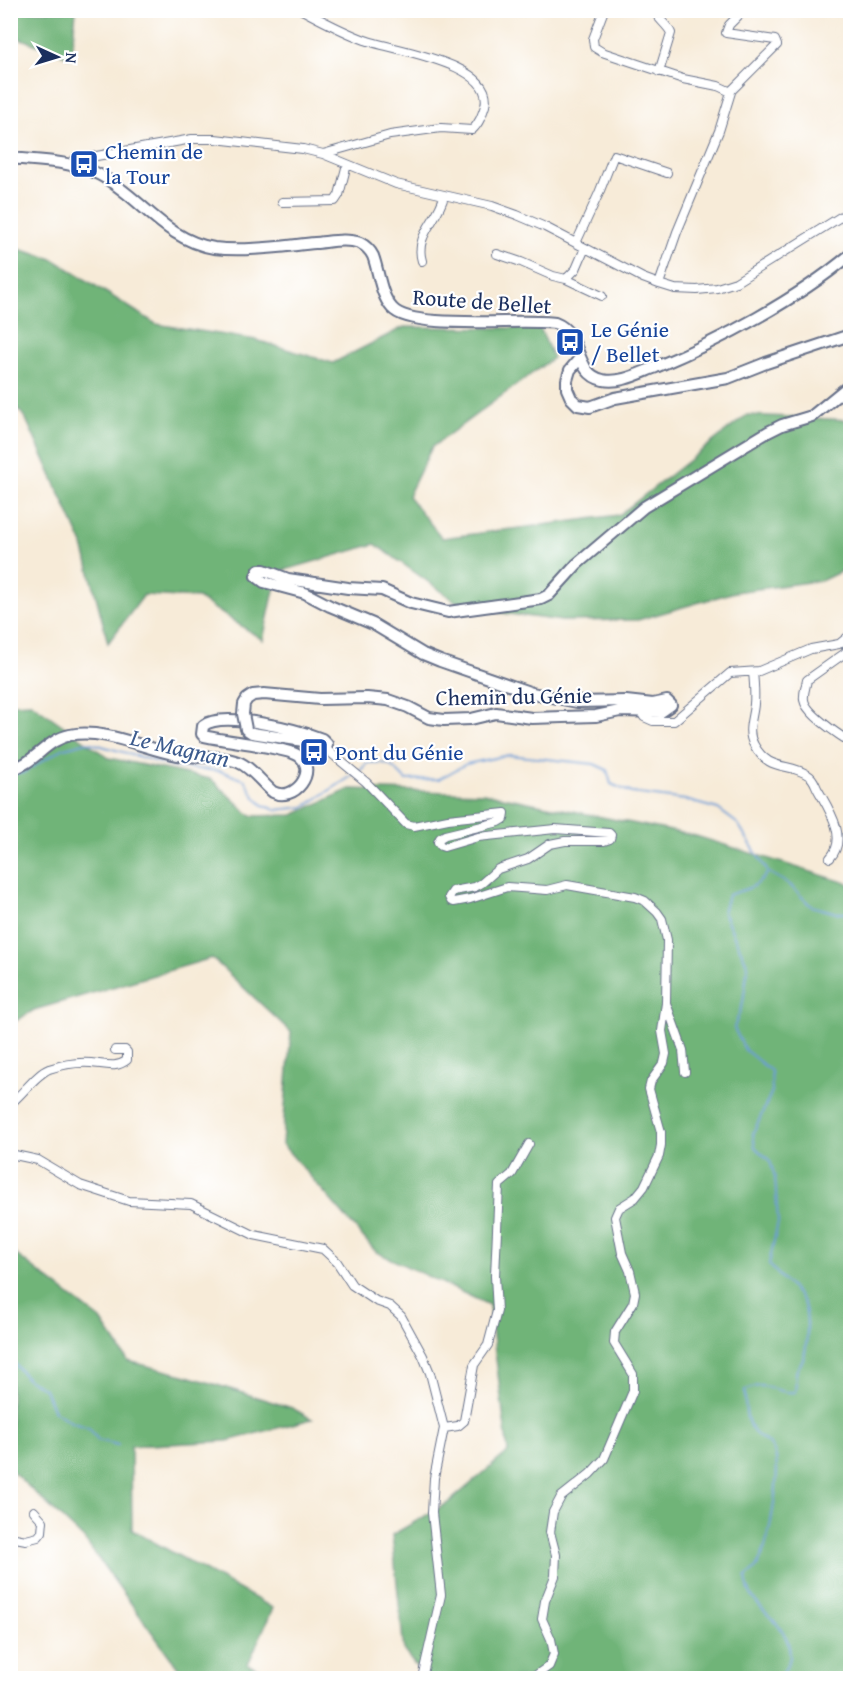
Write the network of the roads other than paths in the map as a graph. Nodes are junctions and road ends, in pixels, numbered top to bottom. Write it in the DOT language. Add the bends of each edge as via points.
graph roads {
  1 [pos="302,10"];
  2 [pos="604,10"];
  3 [pos="654,10"];
  4 [pos="744,10"];
  5 [pos="659,72"];
  6 [pos="731,91"];
  7 [pos="322,154"];
  8 [pos="10,158"];
  9 [pos="347,164"];
  10 [pos="71,166"];
  11 [pos="667,173"];
  12 [pos="444,196"];
  13 [pos="282,202"];
  14 [pos="850,211"];
  15 [pos="576,243"];
  16 [pos="585,248"];
  17 [pos="497,254"];
  18 [pos="850,255"];
  19 [pos="422,261"];
  20 [pos="566,279"];
  21 [pos="659,284"];
  22 [pos="602,296"];
  23 [pos="850,335"];
  24 [pos="580,358"];
  25 [pos="850,385"];
  26 [pos="850,635"];
  27 [pos="850,646"];
  28 [pos="753,672"];
  29 [pos="641,712"];
  30 [pos="850,742"];
  31 [pos="326,749"];
  32 [pos="10,770"];
  33 [pos="830,858"];
  34 [pos="666,1003"];
  35 [pos="115,1050"];
  36 [pos="685,1072"];
  37 [pos="10,1104"];
  38 [pos="529,1144"];
  39 [pos="10,1154"];
  40 [pos="444,1428"];
  41 [pos="34,1511"];
  42 [pos="10,1538"];
  43 [pos="422,1678"];
  44 [pos="532,1678"];
  1 -- 7 [label="street" via="365,40 451,64 483,87 486,98 472,130 441,128 390,135"];
  2 -- 5 [label="street" via="594,47"];
  3 -- 5 [label="street" via="671,33"];
  4 -- 6 [label="street" via="726,33 775,40 777,45"];
  5 -- 6 [label="street"];
  6 -- 21 [label="street"];
  7 -- 9 [label="street"];
  7 -- 10 [label="street" via="266,144 192,139 74,160"];
  8 -- 10 [label="street, Route de Bellet"];
  9 -- 12 [label="street" via="396,184"];
  9 -- 13 [label="street" via="335,201"];
  10 -- 24 [label="street, Route de Bellet" via="106,178 162,224 196,243 228,249 336,241 360,243 373,255 387,300 404,316 555,323 570,332"];
  11 -- 15 [label="street" via="614,155"];
  12 -- 15 [label="street" via="492,206"];
  12 -- 19 [label="street" via="438,214 424,232"];
  14 -- 21 [label="street" via="728,285 697,290"];
  15 -- 16 [label="street"];
  16 -- 20 [label="street" via="576,269"];
  16 -- 21 [label="street"];
  17 -- 20 [label="street"];
  18 -- 24 [label="street, Route de Bellet" via="813,284 713,342 628,378 602,380 588,371"];
  20 -- 22 [label="street"];
  23 -- 24 [label="street" via="720,381 615,398 590,407 573,401 567,389 570,370"];
  25 -- 29 [label="street, Chemin du Génie" via="812,416 768,432 644,507 540,599 448,612 411,603 382,590 257,572 258,579 305,593 432,657 532,693 577,702 667,701 671,705 661,712"];
  26 -- 28 [label="street" via="839,644 811,649"];
  27 -- 30 [label="street" via="807,680 803,697 816,716"];
  28 -- 29 [label="street" via="730,673 674,721 653,721"];
  28 -- 33 [label="street" via="751,740 768,761 812,778 835,820 837,841"];
  29 -- 31 [label="street, Chemin du Génie, bridge" via="543,718 496,713 444,720 429,718 388,700 368,698 264,694 253,695 244,704 246,729 252,733 310,742 322,751"];
  31 -- 32 [label="street" via="322,739 274,725 229,720 202,726 204,736 298,755 305,762 305,776 299,788 285,795 273,792 239,762 177,755 80,733 56,740"];
  31 -- 34 [label="street, Chemin du Génie" via="366,782 405,824 505,813 499,822 445,835 438,842 444,847 478,837 555,829 609,833 610,839 604,842 550,844 528,859 498,869 475,886 453,891 449,897 454,902 507,887 547,890 567,885 645,901 657,912 665,929"];
  34 -- 36 [label="street" via="683,1050"];
  34 -- 44 [label="street, Chemin du Génie" via="662,1031 666,1054 649,1089 661,1132 659,1156 644,1186 635,1198 619,1208 615,1217 635,1293 615,1332 614,1343 633,1374 633,1391 604,1459 561,1497 553,1512 550,1532 556,1555 555,1576 542,1619 554,1654 549,1666"];
  35 -- 37 [label="street" via="127,1052 127,1060 122,1064 92,1063 46,1070"];
  38 -- 40 [label="street" via="512,1174 499,1185 497,1311 488,1344 474,1365 464,1421"];
  39 -- 40 [label="street" via="38,1160 80,1185 129,1201 190,1204 254,1235 323,1249 352,1285 401,1316 430,1373"];
  40 -- 43 [label="street" via="432,1513 441,1595"];
  41 -- 42 [label="street" via="42,1521 38,1538"];
}
